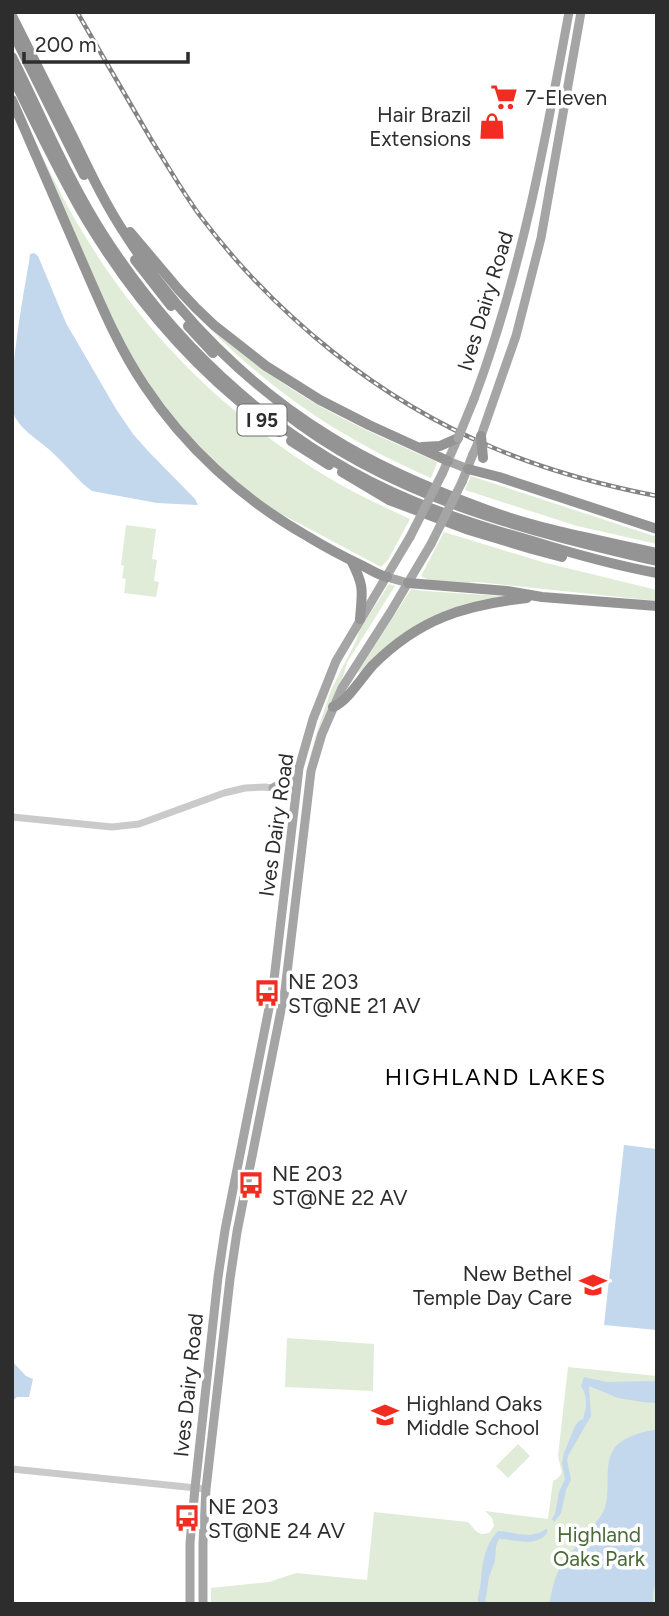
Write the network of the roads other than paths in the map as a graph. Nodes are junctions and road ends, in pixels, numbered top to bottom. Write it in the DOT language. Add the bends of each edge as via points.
graph roads {
  1 [pos="569,12"];
  2 [pos="581,12"];
  3 [pos="12,16"];
  4 [pos="12,31"];
  5 [pos="12,57"];
  6 [pos="12,76"];
  7 [pos="12,100"];
  8 [pos="105,202"];
  9 [pos="481,436"];
  10 [pos="456,441"];
  11 [pos="417,446"];
  12 [pos="478,456"];
  13 [pos="448,461"];
  14 [pos="468,469"];
  15 [pos="499,477"];
  16 [pos="657,529"];
  17 [pos="657,553"];
  18 [pos="657,561"];
  19 [pos="352,562"];
  20 [pos="657,573"];
  21 [pos="387,577"];
  22 [pos="657,579"];
  23 [pos="408,583"];
  24 [pos="542,597"];
  25 [pos="657,606"];
  26 [pos="360,619"];
  27 [pos="333,707"];
  28 [pos="299,768"];
  29 [pos="273,788"];
  30 [pos="295,791"];
  31 [pos="308,792"];
  32 [pos="12,817"];
  33 [pos="12,1469"];
  34 [pos="195,1488"];
  35 [pos="206,1489"];
  36 [pos="191,1604"];
  37 [pos="203,1604"];
  1 -- 10 [label="main road, Ives Dairy Road, bridge" via="524,234 504,309"];
  2 -- 9 [label="main road, Ives Dairy Road" via="541,239 516,337"];
  3 -- 8 [label="highway, I 95"];
  4 -- 18 [label="highway" via="99,204 126,247 160,295 237,375 300,425 412,489 506,523"];
  5 -- 20 [label="highway" via="81,197 125,267 174,330 229,384 289,432 344,467 411,500 555,548"];
  6 -- 22 [label="highway, I 95" via="85,218 119,271 162,327 253,413 389,500 532,550"];
  7 -- 19 [label="highway" via="113,331 153,398 188,441 239,489 281,521"];
  8 -- 11 [label="highway" via="179,290 235,343 320,400"];
  8 -- 17 [label="highway, I 95" via="177,305 215,345 276,400 329,436 401,475 489,510"];
  9 -- 12 [label="highway, bridge"];
  10 -- 11 [label="highway"];
  10 -- 13 [label="main road, Ives Dairy Road"];
  11 -- 13 [label="highway"];
  12 -- 14 [label="main road, Ives Dairy Road"];
  12 -- 15 [label="highway"];
  13 -- 14 [label="main road"];
  13 -- 21 [label="main road, Ives Dairy Road, bridge"];
  14 -- 15 [label="highway"];
  14 -- 23 [label="main road, Ives Dairy Road, bridge"];
  15 -- 16 [label="highway"];
  19 -- 21 [label="highway"];
  19 -- 26 [label="highway" via="363,592"];
  21 -- 23 [label="main road"];
  21 -- 26 [label="main road, Ives Dairy Road"];
  23 -- 24 [label="highway"];
  23 -- 27 [label="main road, Ives Dairy Road"];
  24 -- 25 [label="highway"];
  24 -- 27 [label="highway" via="481,604 427,625 391,649 341,704"];
  26 -- 28 [label="main road, Ives Dairy Road" via="328,678"];
  27 -- 31 [label="main road, Ives Dairy Road"];
  28 -- 29 [label="main road"];
  28 -- 30 [label="main road, Ives Dairy Road"];
  29 -- 30 [label="street"];
  29 -- 32 [label="street" via="255,786 224,793 127,826"];
  30 -- 31 [label="main road"];
  30 -- 34 [label="main road, Ives Dairy Road" via="273,988 225,1230"];
  31 -- 35 [label="main road, Ives Dairy Road" via="285,990 237,1232"];
  33 -- 34 [label="street"];
  34 -- 35 [label="street"];
  34 -- 36 [label="main road, Ives Dairy Road"];
  35 -- 37 [label="main road, Ives Dairy Road"];
}
